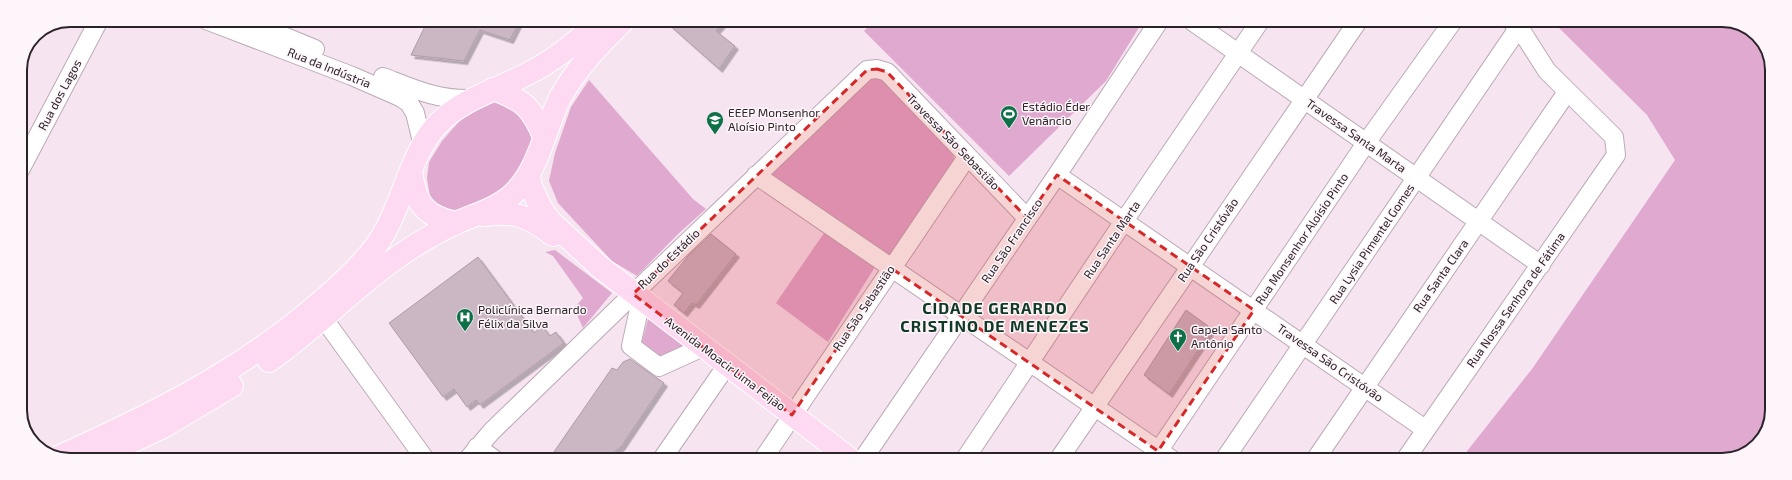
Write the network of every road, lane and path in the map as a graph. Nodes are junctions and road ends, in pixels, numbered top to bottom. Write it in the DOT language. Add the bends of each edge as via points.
graph roads {
  1 [pos="95,27"];
  2 [pos="224,27"];
  3 [pos="261,27"];
  4 [pos="592,27"];
  5 [pos="616,27"];
  6 [pos="1155,27"];
  7 [pos="1201,27"];
  8 [pos="1256,27"];
  9 [pos="1354,27"];
  10 [pos="1449,27"];
  11 [pos="1513,27"];
  12 [pos="1517,27"];
  13 [pos="1239,52"];
  14 [pos="877,69"];
  15 [pos="493,89"];
  16 [pos="1567,92"];
  17 [pos="471,99"];
  18 [pos="1303,100"];
  19 [pos="544,137"];
  20 [pos="1366,143"];
  21 [pos="424,146"];
  22 [pos="27,157"];
  23 [pos="967,157"];
  24 [pos="411,171"];
  25 [pos="529,175"];
  26 [pos="756,175"];
  27 [pos="1057,175"];
  28 [pos="1417,178"];
  29 [pos="1027,218"];
  30 [pos="467,219"];
  31 [pos="1124,220"];
  32 [pos="1479,221"];
  33 [pos="1541,265"];
  34 [pos="1190,266"];
  35 [pos="600,267"];
  36 [pos="891,268"];
  37 [pos="637,297"];
  38 [pos="1254,310"];
  39 [pos="961,315"];
  40 [pos="324,318"];
  41 [pos="1304,344"];
  42 [pos="703,347"];
  43 [pos="1031,362"];
  44 [pos="726,365"];
  45 [pos="1364,387"];
  46 [pos="1094,407"];
  47 [pos="792,415"];
  48 [pos="1425,429"];
  49 [pos="67,453"];
  50 [pos="107,453"];
  51 [pos="421,453"];
  52 [pos="472,453"];
  53 [pos="666,453"];
  54 [pos="767,453"];
  55 [pos="842,453"];
  56 [pos="867,453"];
  57 [pos="969,453"];
  58 [pos="1063,453"];
  59 [pos="1156,453"];
  60 [pos="1164,453"];
  61 [pos="1229,453"];
  62 [pos="1320,453"];
  63 [pos="1410,453"];
  1 -- 22 [label="street, Rua dos Lagos"];
  2 -- 21 [label="street, Rua da Indústria" via="400,97 409,103 415,113"];
  3 -- 17 [label="street, Rua da Indústria" via="425,94 443,98"];
  4 -- 15 [label="main road" via="569,49 527,75"];
  5 -- 19 [label="main road" via="569,82"];
  6 -- 27 [label="street, Rua São Francisco"];
  7 -- 13 [label="street, Travessa Santa Marta"];
  8 -- 13 [label="street, Rua Santa Marta"];
  9 -- 18 [label="street, Rua São Cristóvão"];
  10 -- 20 [label="street, Rua Monsenhor Aloísio Pinto"];
  11 -- 28 [label="street, Rua Lysia Pimentel Gomes"];
  12 -- 16 [label="street" via="1540,63"];
  13 -- 18 [label="street, Travessa Santa Marta"];
  13 -- 31 [label="street, Rua Santa Marta"];
  14 -- 23 [label="street, Travessa São Sebastião" via="887,72"];
  14 -- 26 [label="street, Rua do Estádio" via="867,70"];
  15 -- 17 [label="main road"];
  15 -- 19 [label="main road" via="514,98 532,112"];
  16 -- 32 [label="street, Rua Santa Clara"];
  16 -- 33 [label="street, Rua Nossa Senhora de Fátima" via="1614,137 1616,155"];
  17 -- 21 [label="main road" via="438,124"];
  18 -- 20 [label="street, Travessa Santa Marta"];
  18 -- 34 [label="street, Rua São Cristóvão"];
  19 -- 25 [label="main road"];
  20 -- 28 [label="street, Travessa Santa Marta"];
  20 -- 38 [label="street, Rua Monsenhor Aloísio Pinto"];
  21 -- 24 [label="main road"];
  23 -- 29 [label="street, Travessa São Sebastião"];
  23 -- 36 [label="street, Rua São Sebastião"];
  24 -- 30 [label="main road" via="419,202 428,212 438,218"];
  24 -- 49 [label="main road" via="394,214 363,263 305,316 241,363 171,404"];
  25 -- 30 [label="main road" via="516,192"];
  25 -- 35 [label="main road" via="531,187 550,221"];
  26 -- 36 [label="street"];
  26 -- 37 [label="street, Rua do Estádio"];
  27 -- 29 [label="street, Rua São Francisco"];
  27 -- 31 [label="street, Travessa São Cristóvão"];
  28 -- 32 [label="street, Travessa Santa Marta"];
  28 -- 41 [label="street, Rua Lysia Pimentel Gomes"];
  29 -- 39 [label="street, Rua São Francisco"];
  30 -- 35 [label="main road" via="501,213 517,214 530,219"];
  30 -- 40 [label="main road" via="395,259"];
  31 -- 34 [label="street, Travessa São Cristóvão"];
  31 -- 43 [label="street, Rua Santa Marta"];
  32 -- 33 [label="street, Travessa Santa Marta"];
  32 -- 45 [label="street, Rua Santa Clara"];
  33 -- 48 [label="street, Rua Nossa Senhora de Fátima"];
  34 -- 38 [label="street, Travessa São Cristóvão"];
  34 -- 46 [label="street, Rua São Cristóvão"];
  35 -- 37 [label="main road, Avenida Moacir Lima Feijão"];
  36 -- 39 [label="street"];
  36 -- 47 [label="street, Rua São Sebastião"];
  37 -- 42 [label="main road, Avenida Moacir Lima Feijão"];
  37 -- 42 [label="street" via="631,346 658,368"];
  37 -- 52 [label="street, Rua do Estádio"];
  38 -- 41 [label="street, Travessa São Cristóvão"];
  38 -- 60 [label="street, Rua Monsenhor Aloísio Pinto"];
  39 -- 43 [label="street"];
  39 -- 56 [label="street, Rua São Francisco"];
  40 -- 50 [label="main road" via="298,341 195,409"];
  40 -- 51 [label="street"];
  41 -- 45 [label="street, Travessa São Cristóvão"];
  41 -- 61 [label="street, Rua Lysia Pimentel Gomes"];
  42 -- 44 [label="main road, Avenida Moacir Lima Feijão"];
  43 -- 46 [label="street"];
  43 -- 57 [label="street, Rua Santa Marta"];
  44 -- 47 [label="main road, Avenida Moacir Lima Feijão"];
  44 -- 53 [label="street"];
  45 -- 48 [label="street, Travessa São Cristóvão"];
  45 -- 62 [label="street, Rua Santa Clara"];
  46 -- 58 [label="street, Rua São Cristóvão"];
  46 -- 59 [label="street"];
  47 -- 54 [label="street, Rua São Sebastião"];
  47 -- 55 [label="main road, Avenida Moacir Lima Feijão"];
  48 -- 63 [label="street, Rua Nossa Senhora de Fátima"];
}
